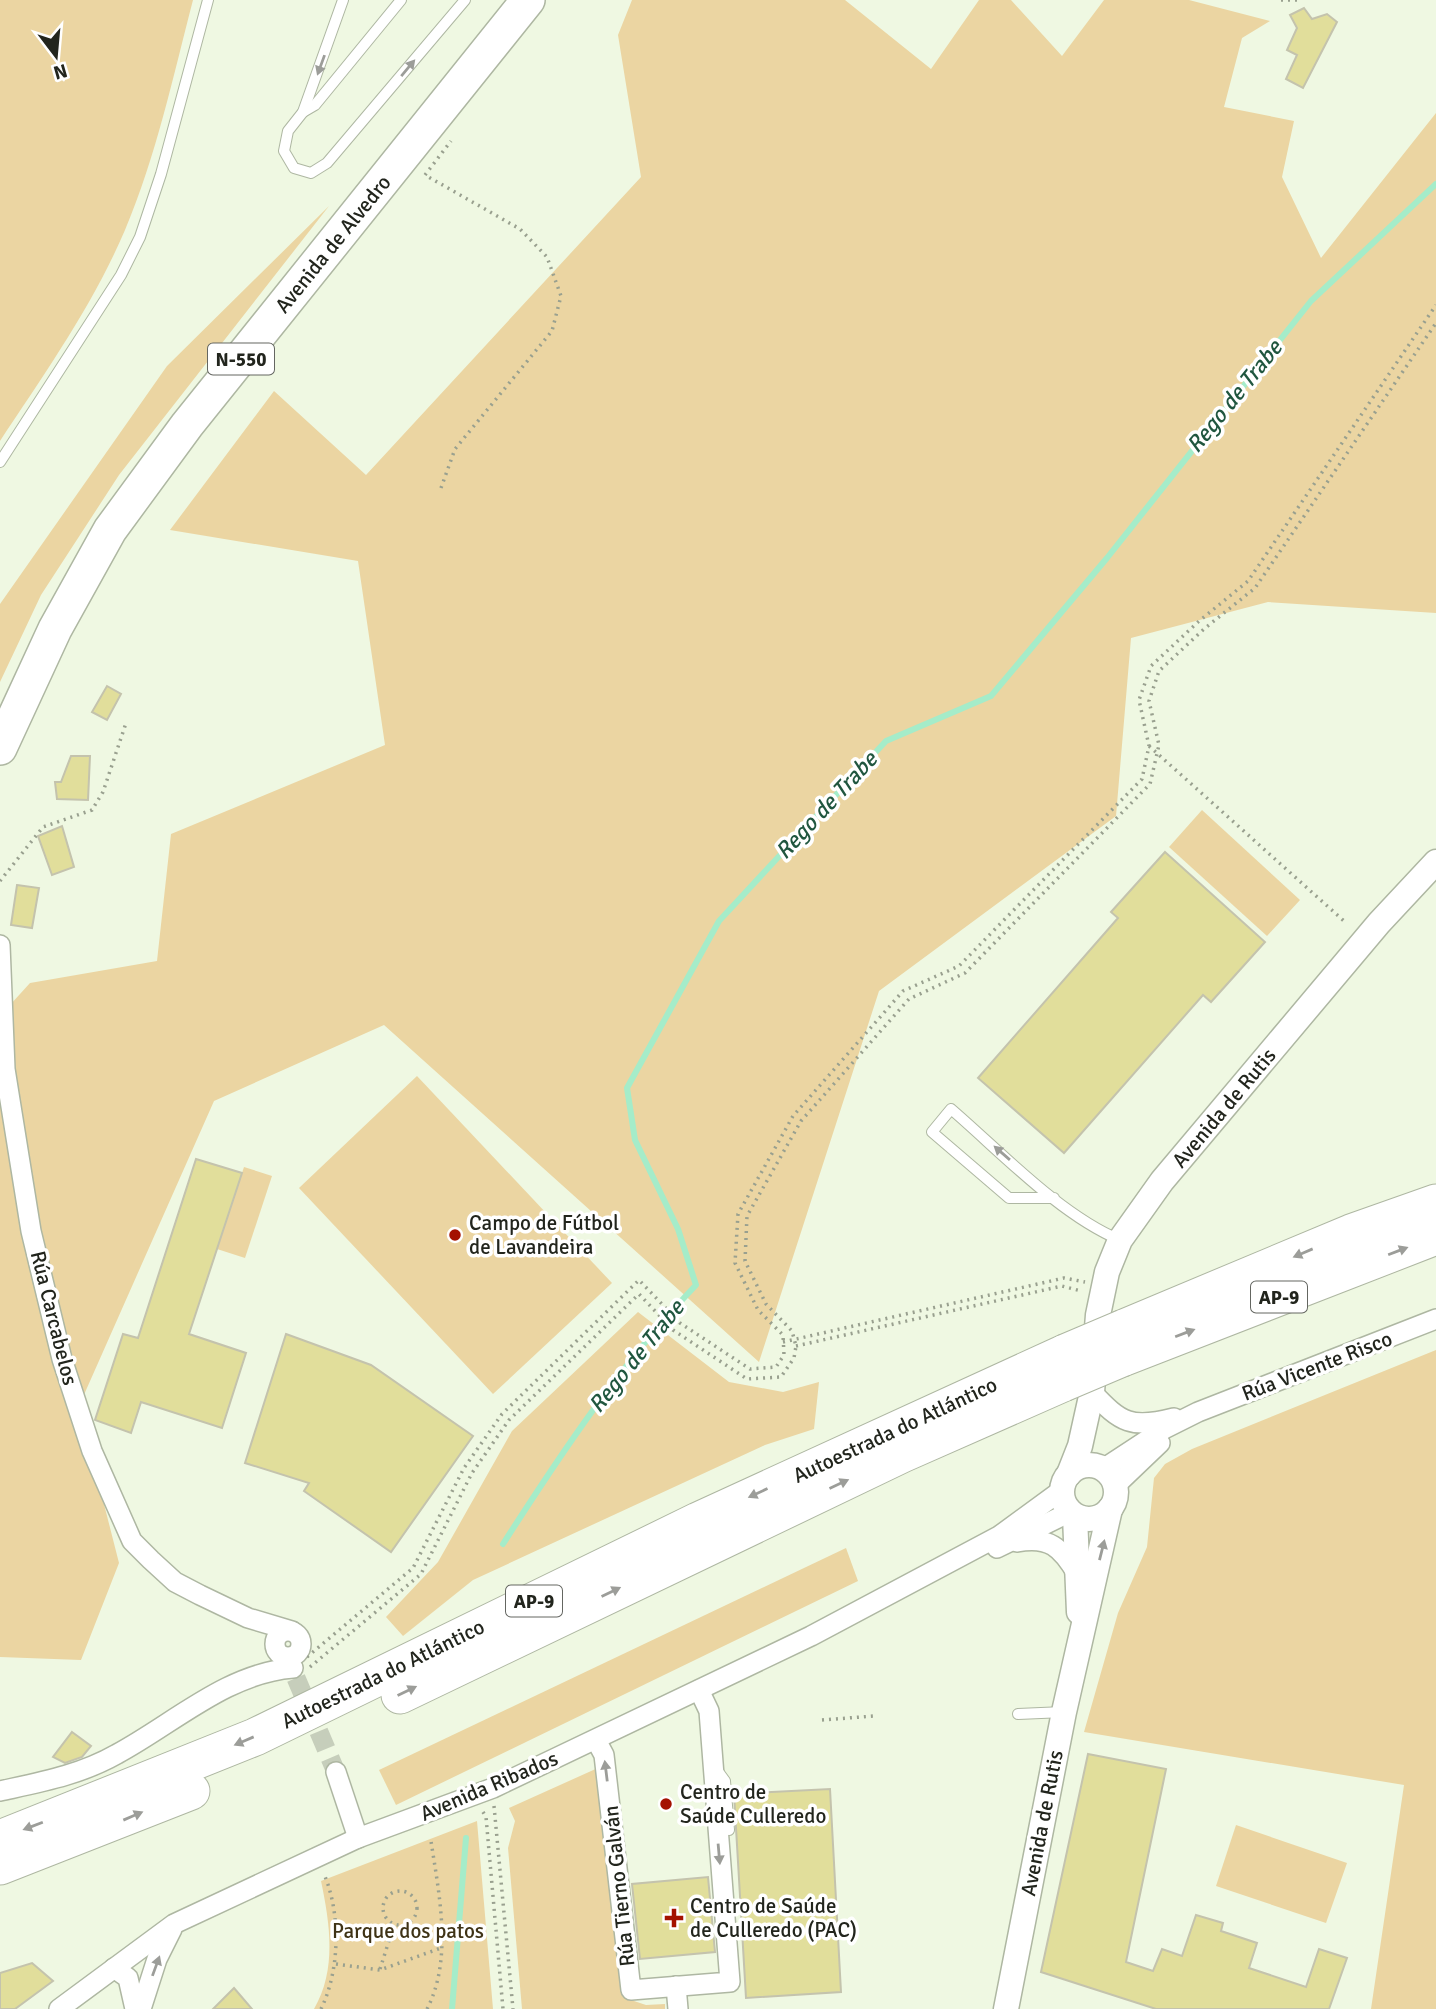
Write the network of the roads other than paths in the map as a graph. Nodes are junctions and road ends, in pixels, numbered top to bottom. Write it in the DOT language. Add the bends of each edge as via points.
graph roads {
  1 [pos="208,0"];
  2 [pos="343,0"];
  3 [pos="401,0"];
  4 [pos="465,0"];
  5 [pos="528,0"];
  6 [pos="303,112"];
  7 [pos="0,462"];
  8 [pos="0,748"];
  9 [pos="1436,862"];
  10 [pos="0,945"];
  11 [pos="1054,1198"];
  12 [pos="1436,1203"];
  13 [pos="1436,1236"];
  14 [pos="1120,1240"];
  15 [pos="1436,1319"];
  16 [pos="1123,1343"];
  17 [pos="1073,1376"];
  18 [pos="1198,1412"];
  19 [pos="1107,1483"];
  20 [pos="1069,1498"];
  21 [pos="1009,1544"];
  22 [pos="1077,1574"];
  23 [pos="928,1575"];
  24 [pos="248,1618"];
  25 [pos="1080,1637"];
  26 [pos="289,1662"];
  27 [pos="699,1690"];
  28 [pos="1064,1712"];
  29 [pos="1018,1714"];
  30 [pos="596,1740"];
  31 [pos="713,1764"];
  32 [pos="336,1772"];
  33 [pos="0,1791"];
  34 [pos="729,1830"];
  35 [pos="358,1838"];
  36 [pos="0,1839"];
  37 [pos="0,1866"];
  38 [pos="174,1924"];
  39 [pos="114,1968"];
  40 [pos="676,1986"];
  41 [pos="58,2009"];
  42 [pos="135,2009"];
  43 [pos="141,2009"];
  44 [pos="678,2009"];
  45 [pos="1006,2009"];
  1 -- 7 [label="lane" via="140,237 121,275"];
  2 -- 6 [label="lane, one-way"];
  3 -- 6 [label="lane" via="315,105"];
  6 -- 4 [label="lane, one-way" via="288,131 284,151 294,168 311,173 327,163"];
  5 -- 8 [label="highway, Avenida de Alvedro / N-550" via="187,425 110,530 55,629"];
  9 -- 14 [label="street, Avenida de Rutis" via="1162,1181"];
  10 -- 24 [label="street, Rúa Carcabelos" via="5,1069 31,1231 62,1359 92,1451 132,1541 175,1581"];
  11 -- 11 [label="lane, one-way" via="951,1109 932,1132 1009,1198"];
  11 -- 14 [label="lane" via="1091,1228"];
  12 -- 16 [label="highway, AP-9, one-way" via="1351,1233"];
  16 -- 13 [label="highway, AP-9, one-way"];
  14 -- 17 [label="street, Avenida de Rutis" via="1094,1292 1098,1315"];
  15 -- 18 [label="street, Rúa Vicente Risco"];
  16 -- 17 [label="highway, AP-9, bridge"];
  17 -- 18 [label="street" via="1116,1418 1154,1423"];
  17 -- 19 [label="street, Avenida de Rutis"];
  17 -- 20 [label="street, Avenida de Rutis" via="1080,1446"];
  17 -- 36 [label="highway, Autoestrada do Atlántico / AP-9, one-way" via="711,1515 255,1737"];
  37 -- 17 [label="highway, Autoestrada do Atlántico / AP-9, one-way" via="258,1763"];
  18 -- 19 [label="street, Rúa Vicente Risco"];
  19 -- 20 [label="street" via="1084,1466"];
  19 -- 20 [label="street" via="1094,1519"];
  25 -- 19 [label="street, Avenida de Rutis, one-way"];
  20 -- 21 [label="street, Avenida Ribados"];
  20 -- 22 [label="street, Avenida de Rutis"];
  20 -- 23 [label="street, Avenida Ribados"];
  21 -- 22 [label="street" via="1034,1539 1049,1544 1064,1553"];
  21 -- 23 [label="street, Avenida Ribados"];
  22 -- 25 [label="street, Avenida de Rutis"];
  23 -- 27 [label="street, Avenida Ribados"];
  24 -- 26 [label="street, Rúa Carcabelos"];
  24 -- 26 [label="street, Rúa Carcabelos" via="300,1637 301,1647"];
  25 -- 28 [label="street, Avenida de Rutis"];
  26 -- 33 [label="street" via="241,1681 117,1755 75,1774"];
  27 -- 30 [label="street, Avenida Ribados"];
  27 -- 31 [label="street, Rúa Tierno Galván" via="709,1711"];
  28 -- 29 [label="lane"];
  28 -- 45 [label="street, Avenida de Rutis"];
  30 -- 35 [label="street, Avenida Ribados" via="472,1795"];
  40 -- 30 [label="street, Rúa Tierno Galván, one-way" via="631,1990 604,1755"];
  31 -- 34 [label="lane" via="725,1781"];
  31 -- 40 [label="street, Rúa Tierno Galván, one-way" via="730,1982"];
  32 -- 35 [label="street"];
  35 -- 38 [label="street, Avenida Ribados"];
  38 -- 39 [label="street, Avenida Ribados"];
  43 -- 38 [label="street, one-way"];
  39 -- 41 [label="street, Avenida Ribados"];
  39 -- 42 [label="street" via="128,1978"];
  40 -- 44 [label="street"];
}
